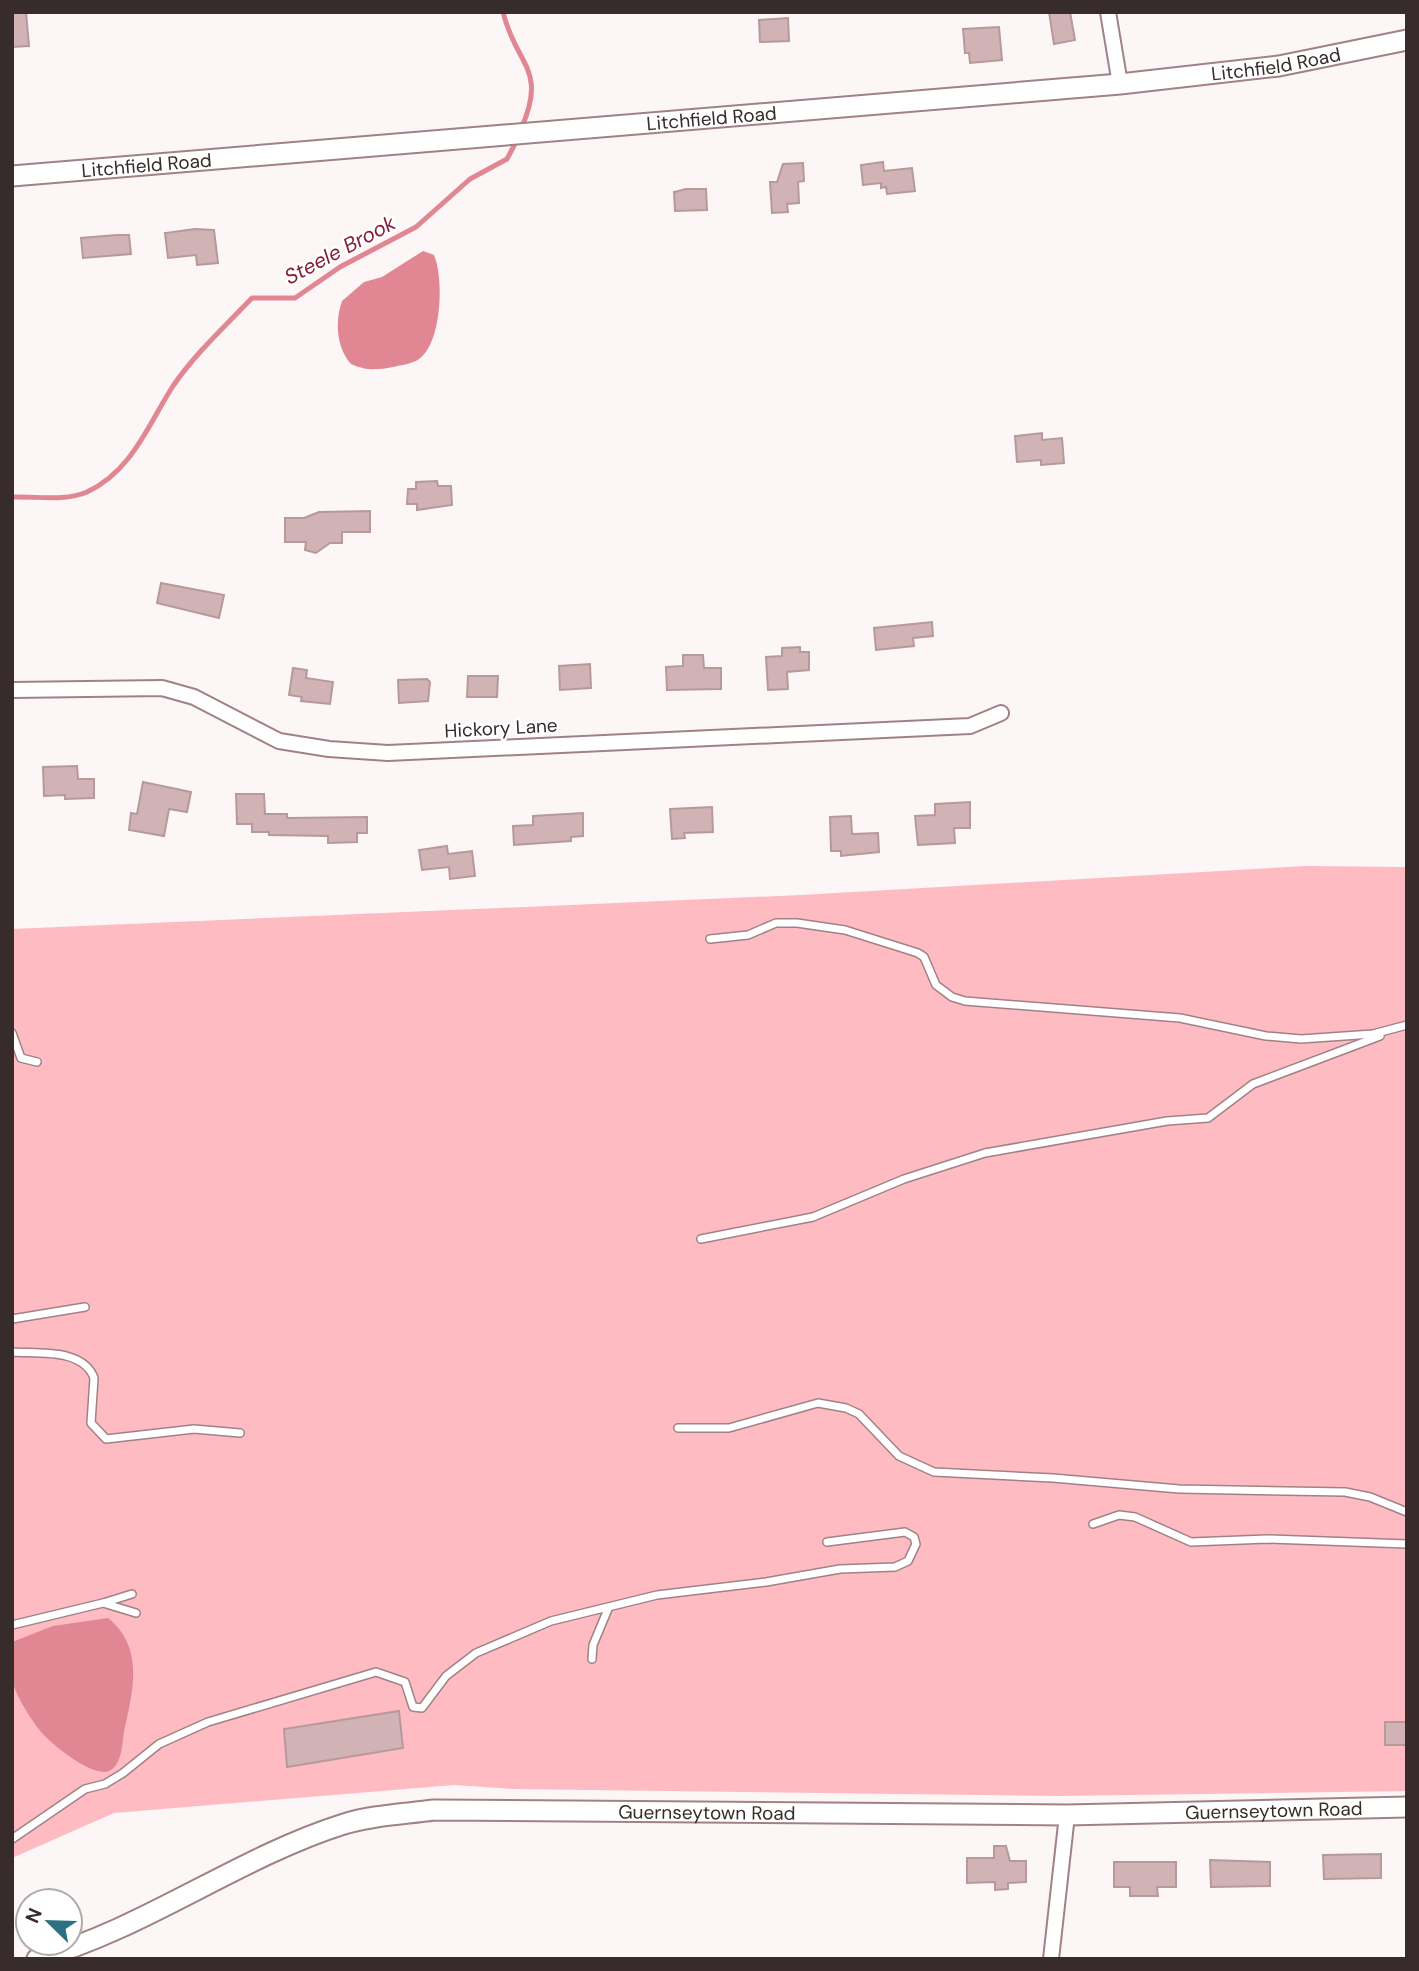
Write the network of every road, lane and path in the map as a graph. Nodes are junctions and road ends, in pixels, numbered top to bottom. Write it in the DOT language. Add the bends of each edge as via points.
graph roads {
  1 [pos="1108,12"];
  2 [pos="1403,45"];
  3 [pos="1120,84"];
  4 [pos="12,176"];
  5 [pos="12,690"];
  6 [pos="1001,713"];
  7 [pos="710,939"];
  8 [pos="1407,1025"];
  9 [pos="1387,1032"];
  10 [pos="12,1033"];
  11 [pos="37,1062"];
  12 [pos="701,1239"];
  13 [pos="85,1307"];
  14 [pos="12,1319"];
  15 [pos="12,1352"];
  16 [pos="678,1428"];
  17 [pos="240,1433"];
  18 [pos="1407,1512"];
  19 [pos="1093,1524"];
  20 [pos="827,1542"];
  21 [pos="1407,1544"];
  22 [pos="132,1594"];
  23 [pos="103,1603"];
  24 [pos="608,1609"];
  25 [pos="136,1613"];
  26 [pos="12,1625"];
  27 [pos="592,1659"];
  28 [pos="1407,1807"];
  29 [pos="1067,1815"];
  30 [pos="12,1839"];
  31 [pos="37,1959"];
  32 [pos="1051,1959"];
  1 -- 3 [label="street"];
  2 -- 3 [label="street, Litchfield Road"];
  3 -- 4 [label="street, Litchfield Road"];
  5 -- 6 [label="street, Hickory Lane" via="162,688 194,697 279,741 388,753 970,726"];
  7 -- 9 [label="lane" via="748,935 776,923 818,924 918,953 936,985 965,1001 1180,1018 1301,1039"];
  8 -- 9 [label="lane"];
  9 -- 12 [label="lane" via="1253,1084 1208,1118 985,1153 904,1179 813,1217"];
  10 -- 11 [label="lane" via="21,1058"];
  13 -- 14 [label="lane"];
  15 -- 17 [label="lane" via="71,1356 91,1371 91,1423 106,1439 194,1429"];
  16 -- 18 [label="lane" via="729,1428 818,1404 832,1405 859,1414 899,1456 934,1472 1179,1489 1345,1492"];
  19 -- 21 [label="lane" via="1119,1515 1135,1517 1191,1542 1267,1539"];
  20 -- 24 [label="lane" via="905,1532 916,1544 908,1561 895,1567 840,1569 657,1595"];
  22 -- 23 [label="lane"];
  23 -- 25 [label="lane"];
  23 -- 26 [label="lane"];
  24 -- 27 [label="lane"];
  24 -- 30 [label="lane" via="551,1621 493,1644 446,1676 422,1708 413,1707 405,1682 376,1672 208,1722 159,1744 123,1773 85,1789"];
  28 -- 29 [label="street, Guernseytown Road"];
  29 -- 31 [label="street, Guernseytown Road" via="434,1810 345,1824 254,1862 114,1931"];
  29 -- 32 [label="street"];
}
